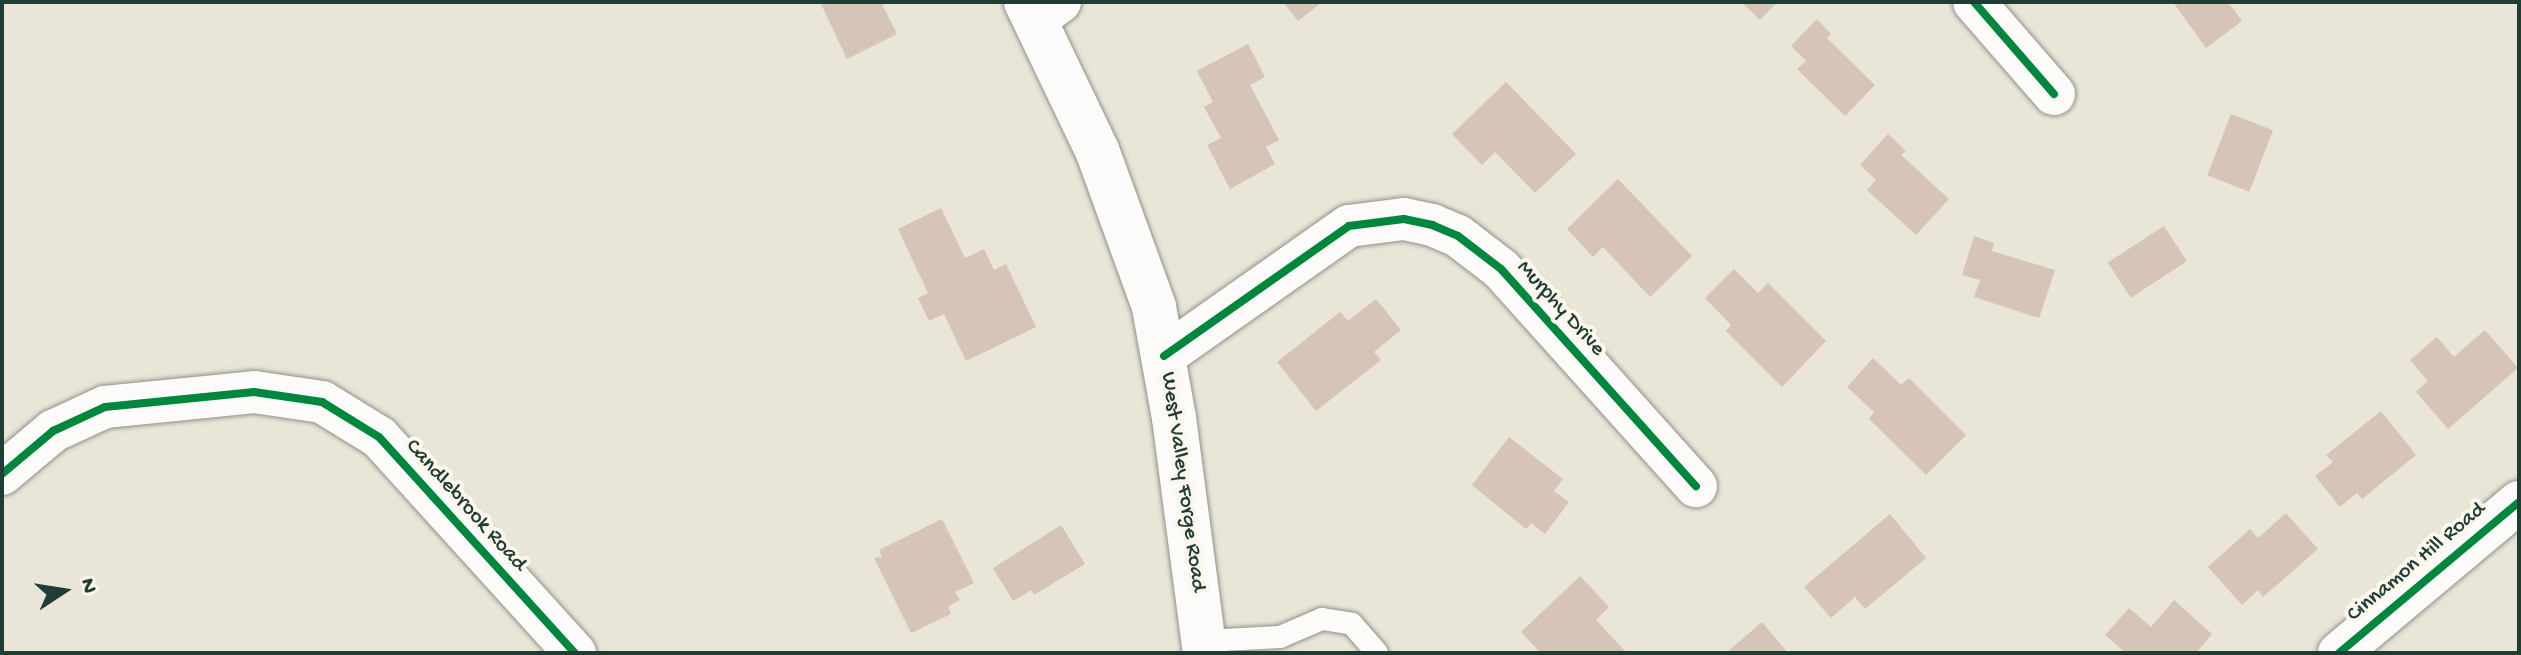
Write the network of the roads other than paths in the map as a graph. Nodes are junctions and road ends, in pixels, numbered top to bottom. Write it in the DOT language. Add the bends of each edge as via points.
graph roads {
  1 [pos="1974,2"];
  2 [pos="1040,8"];
  3 [pos="2054,94"];
  4 [pos="1164,356"];
  5 [pos="2,474"];
  6 [pos="1696,486"];
  7 [pos="2519,502"];
  8 [pos="1204,647"];
  9 [pos="575,653"];
  10 [pos="1377,653"];
  11 [pos="2339,653"];
  1 -- 3 [label="street"];
  2 -- 4 [label="main road, West Valley Forge Road" via="1119,203"];
  4 -- 6 [label="street, Murphy Drive" via="1349,226 1404,219 1432,225 1458,236 1501,269"];
  4 -- 8 [label="main road, West Valley Forge Road"];
  5 -- 9 [label="street, Candlebrook Road" via="53,431 105,407 254,392 322,402 379,437"];
  7 -- 11 [label="street, Cinnamon Hill Road"];
  8 -- 10 [label="lane" via="1280,637 1322,619 1352,624"];
}
